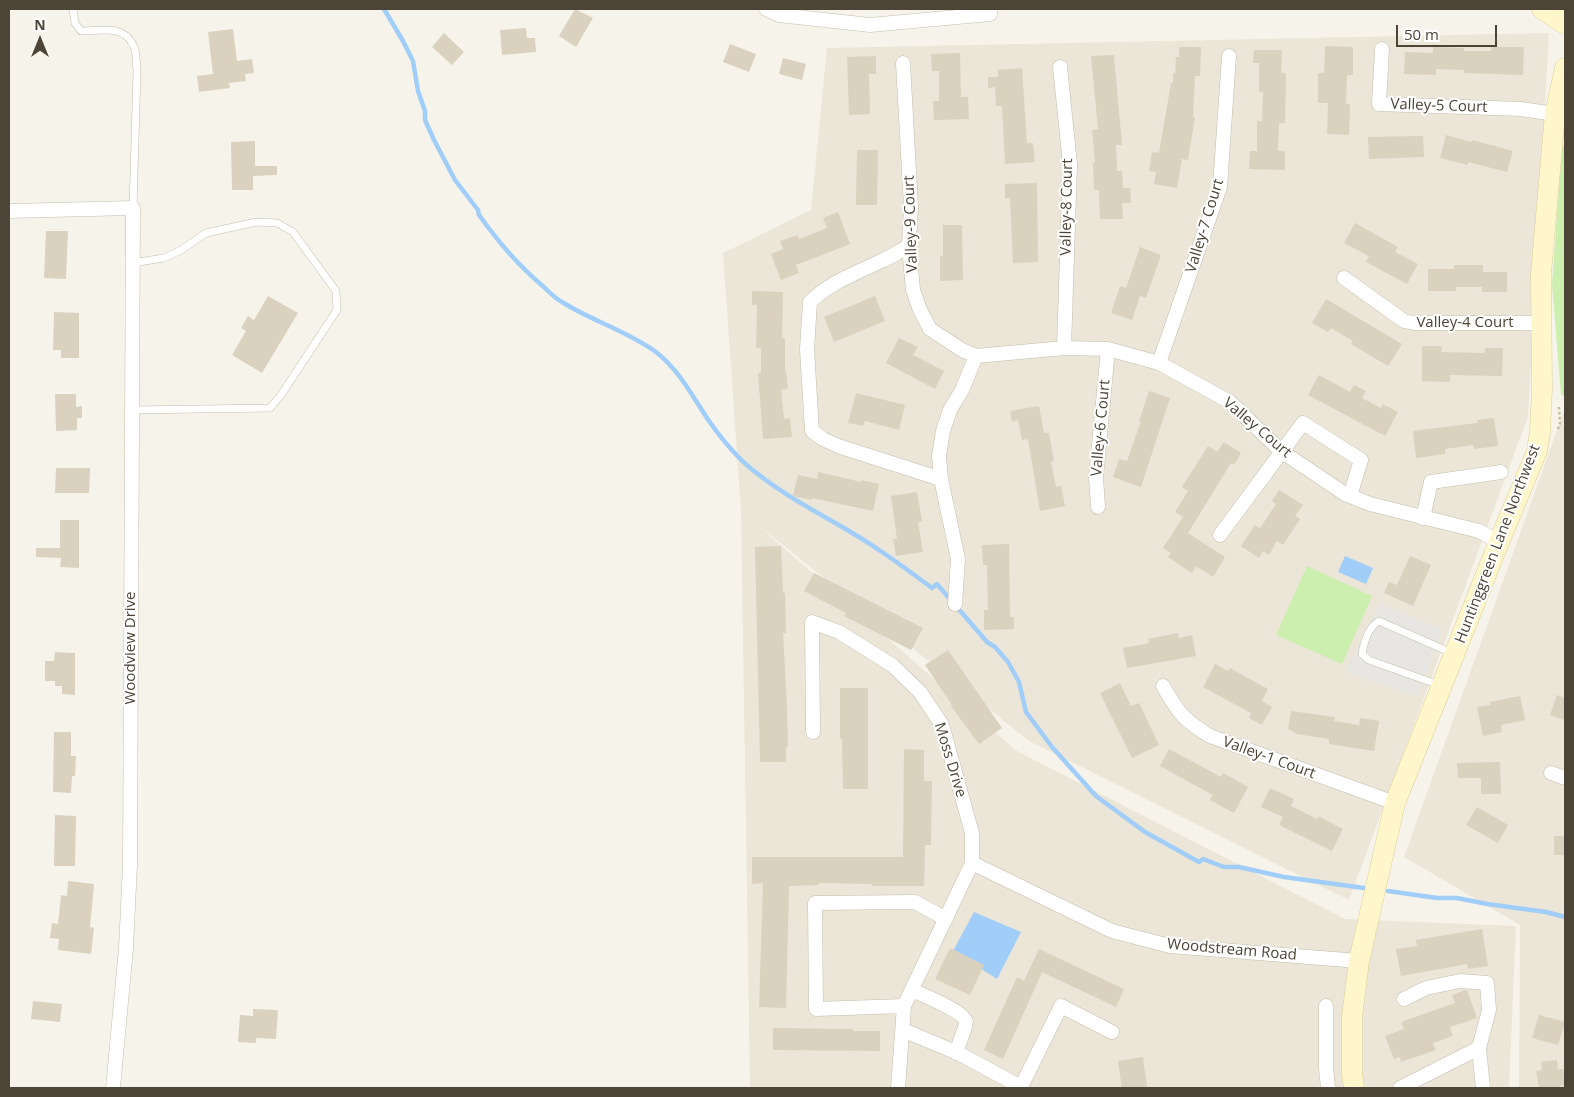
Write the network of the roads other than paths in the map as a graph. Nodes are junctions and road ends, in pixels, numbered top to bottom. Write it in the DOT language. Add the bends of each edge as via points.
graph roads {
  1 [pos="73,9"];
  2 [pos="766,9"];
  3 [pos="1542,9"];
  4 [pos="990,12"];
  5 [pos="1565,24"];
  6 [pos="1382,49"];
  7 [pos="1229,56"];
  8 [pos="903,62"];
  9 [pos="1060,67"];
  10 [pos="1565,68"];
  11 [pos="1555,114"];
  12 [pos="132,208"];
  13 [pos="9,211"];
  14 [pos="909,246"];
  15 [pos="132,263"];
  16 [pos="1344,278"];
  17 [pos="1541,323"];
  18 [pos="1064,348"];
  19 [pos="1108,349"];
  20 [pos="976,356"];
  21 [pos="1159,363"];
  22 [pos="132,410"];
  23 [pos="1281,451"];
  24 [pos="1501,472"];
  25 [pos="941,478"];
  26 [pos="1350,496"];
  27 [pos="1098,506"];
  28 [pos="1423,518"];
  29 [pos="1220,535"];
  30 [pos="1499,542"];
  31 [pos="955,604"];
  32 [pos="1454,654"];
  33 [pos="1163,686"];
  34 [pos="1442,686"];
  35 [pos="813,732"];
  36 [pos="1551,773"];
  37 [pos="1565,778"];
  38 [pos="1395,804"];
  39 [pos="972,862"];
  40 [pos="946,919"];
  41 [pos="1360,961"];
  42 [pos="912,990"];
  43 [pos="1404,999"];
  44 [pos="904,1006"];
  45 [pos="1326,1006"];
  46 [pos="902,1030"];
  47 [pos="1112,1032"];
  48 [pos="1479,1048"];
  49 [pos="956,1053"];
  50 [pos="113,1088"];
  51 [pos="898,1088"];
  52 [pos="1021,1088"];
  53 [pos="1328,1088"];
  54 [pos="1354,1088"];
  55 [pos="1400,1088"];
  56 [pos="1483,1088"];
  1 -- 12 [label="lane" via="76,23 82,31 118,30 127,35 135,48"];
  2 -- 4 [label="street" via="779,15 870,25"];
  3 -- 5 [label="street"];
  6 -- 11 [label="street, Valley-5 Court" via="1378,104 1521,109"];
  7 -- 21 [label="street, Valley-7 Court" via="1220,186"];
  8 -- 14 [label="street, Valley-9 Court" via="912,207"];
  9 -- 18 [label="street, Valley-8 Court" via="1070,164"];
  10 -- 11 [label="street, Huntinggreen Lane Northwest"];
  11 -- 17 [label="street, Huntinggreen Lane Northwest" via="1541,274"];
  12 -- 13 [label="street"];
  12 -- 15 [label="street, Woodview Drive"];
  14 -- 20 [label="street, Valley-9 Court" via="914,290 930,329"];
  14 -- 25 [label="street" via="821,291 810,302 807,349 812,431 838,446"];
  15 -- 22 [label="street, Woodview Drive"];
  15 -- 22 [label="lane" via="164,258 206,233 256,222 277,223 293,232 336,291 337,310 270,408"];
  16 -- 17 [label="street, Valley-4 Court" via="1404,321"];
  17 -- 30 [label="street, Huntinggreen Lane Northwest" via="1542,389 1537,452"];
  18 -- 19 [label="street, Valley Court"];
  18 -- 20 [label="street, Valley Court"];
  19 -- 21 [label="street, Valley Court"];
  19 -- 27 [label="street, Valley-6 Court" via="1096,477"];
  20 -- 25 [label="street" via="943,431"];
  21 -- 23 [label="street, Valley Court" via="1230,402"];
  22 -- 50 [label="street, Woodview Drive" via="130,865"];
  23 -- 26 [label="street, Valley Court"];
  23 -- 26 [label="street" via="1303,423 1361,460"];
  23 -- 29 [label="street"];
  24 -- 28 [label="street" via="1431,482"];
  25 -- 31 [label="street" via="958,559"];
  26 -- 28 [label="street, Valley Court"];
  28 -- 30 [label="street, Valley Court" via="1479,531"];
  30 -- 32 [label="street, Huntinggreen Lane Northwest"];
  32 -- 34 [label="street, Huntinggreen Lane Northwest"];
  32 -- 34 [label="lane" via="1378,621 1372,625 1363,645 1362,654 1369,660"];
  33 -- 38 [label="street, Valley-1 Court" via="1178,712 1192,726 1210,736"];
  34 -- 38 [label="street, Huntinggreen Lane Northwest"];
  35 -- 39 [label="street, Moss Drive" via="812,622 839,632 892,665 920,692 942,725 972,834"];
  36 -- 37 [label="street"];
  38 -- 41 [label="street, Huntinggreen Lane Northwest"];
  39 -- 40 [label="street"];
  39 -- 41 [label="street, Woodstream Road" via="1112,931 1170,946"];
  40 -- 42 [label="street"];
  40 -- 44 [label="street" via="915,902 815,903 816,1009"];
  41 -- 54 [label="street, Huntinggreen Lane Northwest" via="1352,1017"];
  42 -- 44 [label="street"];
  42 -- 49 [label="street" via="964,1016 966,1022"];
  43 -- 48 [label="street" via="1426,988 1460,981 1487,983 1489,1010"];
  44 -- 46 [label="street"];
  45 -- 53 [label="street"];
  46 -- 49 [label="street"];
  46 -- 51 [label="street"];
  47 -- 52 [label="street" via="1061,1006"];
  48 -- 55 [label="street"];
  48 -- 56 [label="street"];
  49 -- 52 [label="street"];
}
